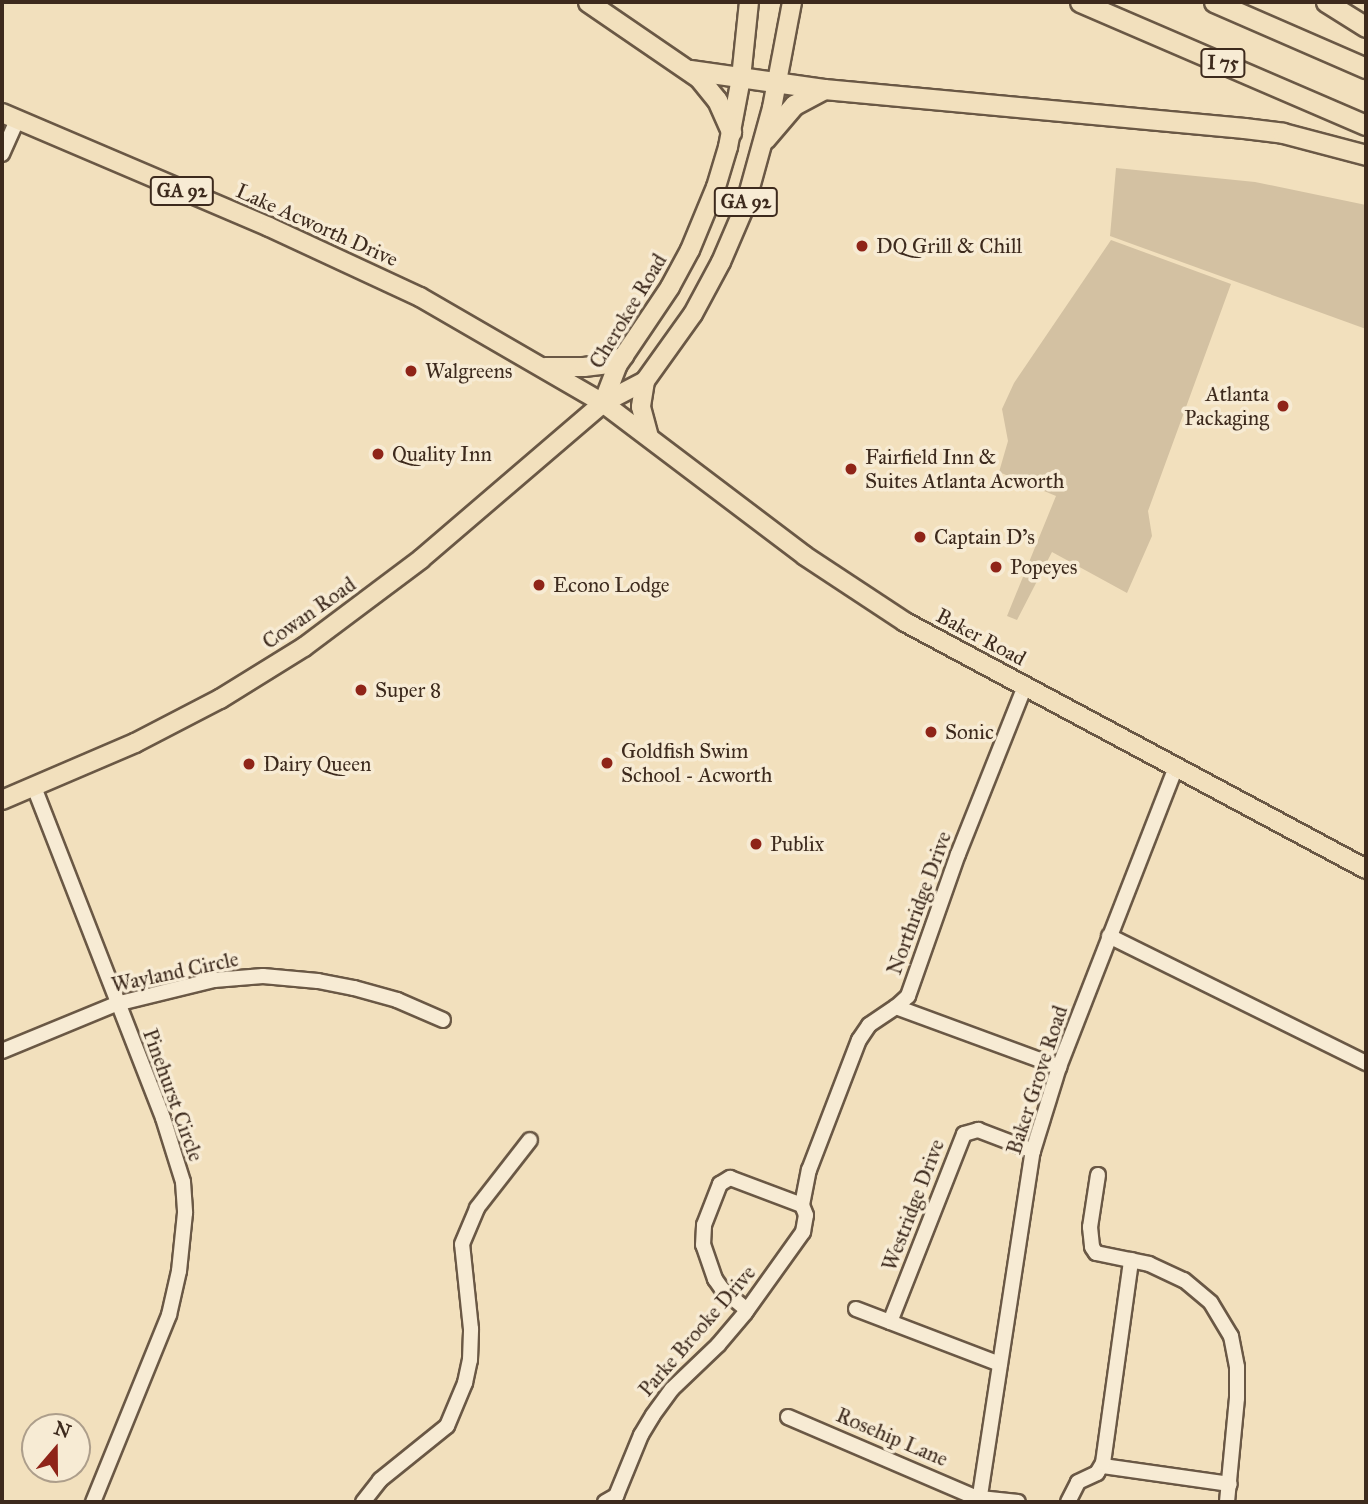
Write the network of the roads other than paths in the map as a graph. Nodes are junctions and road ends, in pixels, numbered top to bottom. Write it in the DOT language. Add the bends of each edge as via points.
graph roads {
  1 [pos="588,2"];
  2 [pos="749,2"];
  3 [pos="792,2"];
  4 [pos="1080,2"];
  5 [pos="1214,2"];
  6 [pos="1326,2"];
  7 [pos="1366,27"];
  8 [pos="1366,68"];
  9 [pos="690,71"];
  10 [pos="741,78"];
  11 [pos="778,81"];
  12 [pos="824,89"];
  13 [pos="9,116"];
  14 [pos="1366,124"];
  15 [pos="731,132"];
  16 [pos="765,139"];
  17 [pos="2,154"];
  18 [pos="1366,155"];
  19 [pos="624,356"];
  20 [pos="542,367"];
  21 [pos="645,381"];
  22 [pos="603,403"];
  23 [pos="649,436"];
  24 [pos="1025,686"];
  25 [pos="1176,767"];
  26 [pos="34,787"];
  27 [pos="2,800"];
  28 [pos="1366,869"];
  29 [pos="1109,936"];
  30 [pos="116,1004"];
  31 [pos="896,1007"];
  32 [pos="443,1020"];
  33 [pos="2,1051"];
  34 [pos="1366,1063"];
  35 [pos="1059,1067"];
  36 [pos="530,1140"];
  37 [pos="1032,1151"];
  38 [pos="1098,1175"];
  39 [pos="802,1205"];
  40 [pos="1131,1260"];
  41 [pos="856,1309"];
  42 [pos="747,1310"];
  43 [pos="890,1322"];
  44 [pos="1000,1364"];
  45 [pos="788,1417"];
  46 [pos="1102,1466"];
  47 [pos="1230,1484"];
  48 [pos="611,1501"];
  49 [pos="982,1501"];
  50 [pos="93,1502"];
  51 [pos="363,1502"];
  52 [pos="1018,1502"];
  53 [pos="1068,1502"];
  54 [pos="1227,1502"];
  1 -- 9 [label="highway"];
  2 -- 10 [label="main road, Cherokee Road / GA 92"];
  3 -- 11 [label="main road, Cherokee Road / GA 92"];
  4 -- 14 [label="highway, I 75"];
  5 -- 8 [label="highway, I 75"];
  6 -- 7 [label="highway"];
  9 -- 10 [label="highway"];
  9 -- 15 [label="highway" via="717,100"];
  10 -- 11 [label="highway"];
  10 -- 15 [label="main road, Cherokee Road / GA 92"];
  11 -- 12 [label="highway"];
  11 -- 16 [label="main road, Cherokee Road / GA 92"];
  12 -- 16 [label="highway" via="794,105"];
  12 -- 18 [label="highway" via="1244,128 1310,139"];
  13 -- 17 [label="street"];
  13 -- 20 [label="main road, Lake Acworth Drive / GA 92" via="372,272"];
  15 -- 19 [label="main road, Cherokee Road / GA 92" via="720,175 690,250"];
  16 -- 21 [label="main road, Cherokee Road / GA 92" via="745,206 715,273 683,330"];
  19 -- 20 [label="main road" via="584,367"];
  19 -- 22 [label="main road, Cherokee Road / GA 92"];
  20 -- 22 [label="main road, Lake Acworth Drive / GA 92"];
  21 -- 22 [label="main road, Cherokee Road / GA 92"];
  21 -- 23 [label="main road" via="642,407"];
  22 -- 23 [label="main road, Baker Road"];
  22 -- 26 [label="main road, Cowan Road" via="421,559 304,647 191,715"];
  23 -- 24 [label="main road, Baker Road" via="805,556 905,622"];
  24 -- 25 [label="main road, Baker Road"];
  24 -- 31 [label="street, Northridge Drive" via="958,853 908,996"];
  25 -- 28 [label="main road, Baker Road"];
  25 -- 29 [label="street, Baker Grove Road"];
  26 -- 27 [label="main road, Cowan Road"];
  26 -- 30 [label="street, Pinehurst Circle"];
  29 -- 34 [label="street"];
  29 -- 35 [label="street, Baker Grove Road"];
  30 -- 32 [label="street, Wayland Circle" via="214,980 263,976 354,988"];
  30 -- 33 [label="street, Wayland Circle"];
  30 -- 50 [label="street, Pinehurst Circle" via="163,1118 183,1182 185,1213 169,1315"];
  31 -- 35 [label="street, Northridge Drive"];
  31 -- 39 [label="street, Parke Brooke Drive" via="869,1025 859,1040 809,1170"];
  35 -- 37 [label="street, Baker Grove Road"];
  36 -- 51 [label="street" via="477,1208 462,1244 470,1360 466,1383 447,1426 380,1480"];
  37 -- 43 [label="street, Westridge Drive" via="978,1130 964,1134"];
  37 -- 44 [label="street, Baker Grove Road"];
  38 -- 40 [label="street" via="1090,1227 1092,1247 1096,1253"];
  39 -- 42 [label="street, Parke Brooke Drive" via="806,1215 803,1232"];
  39 -- 42 [label="street" via="730,1178 720,1184 704,1225 703,1245 715,1279"];
  40 -- 46 [label="street"];
  40 -- 47 [label="street" via="1159,1268 1198,1290 1231,1336 1237,1398"];
  41 -- 43 [label="street"];
  42 -- 48 [label="street, Parke Brooke Drive" via="653,1415"];
  43 -- 44 [label="street"];
  44 -- 49 [label="street, Baker Grove Road"];
  45 -- 49 [label="street, Rosehip Lane"];
  46 -- 47 [label="street"];
  46 -- 53 [label="street" via="1078,1482"];
  47 -- 54 [label="street"];
  49 -- 52 [label="street, Rosehip Lane"];
}
